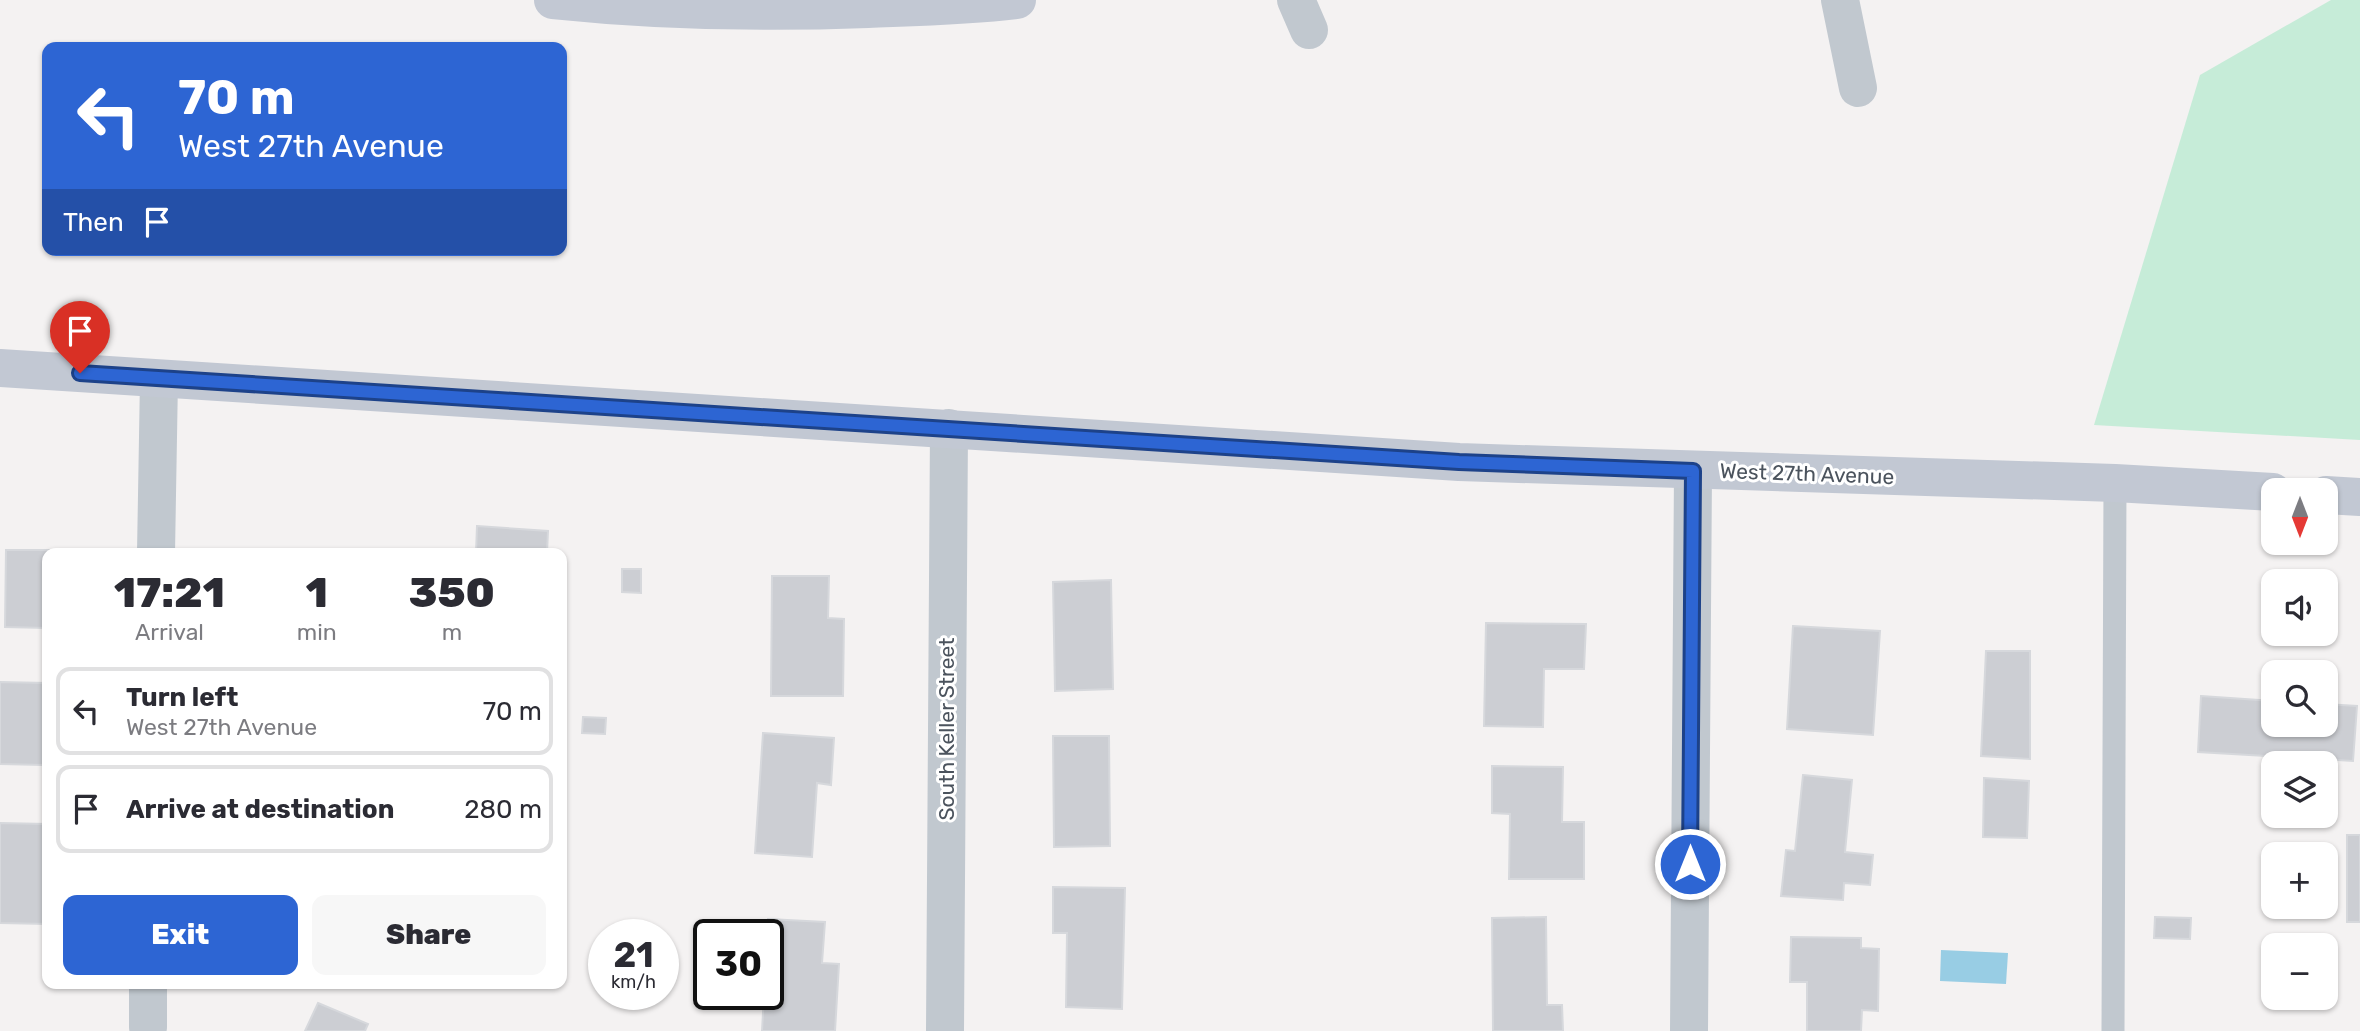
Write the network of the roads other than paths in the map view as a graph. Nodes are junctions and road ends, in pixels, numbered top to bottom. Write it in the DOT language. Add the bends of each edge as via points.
graph roads {
  1 [pos="553,0"];
  2 [pos="1017,0"];
  3 [pos="1840,0"];
  4 [pos="1858,88"];
  5 [pos="0,368"];
  6 [pos="159,379"];
  7 [pos="949,428"];
  8 [pos="1693,471"];
  9 [pos="2115,483"];
  10 [pos="2261,491"];
  11 [pos="2338,496"];
  12 [pos="2360,497"];
  13 [pos="156,548"];
  14 [pos="149,989"];
  15 [pos="148,1027"];
  16 [pos="945,1031"];
  17 [pos="1689,1031"];
  18 [pos="2113,1031"];
  1 -- 2 [label="main road" via="723,12 972,6"];
  3 -- 4 [label="street"];
  5 -- 6 [label="main road, West 27th Avenue"];
  6 -- 7 [label="main road, West 27th Avenue"];
  6 -- 13 [label="street"];
  7 -- 8 [label="main road, West 27th Avenue" via="1459,462"];
  7 -- 16 [label="street, South Keller Street"];
  8 -- 9 [label="main road, West 27th Avenue"];
  8 -- 17 [label="street"];
  9 -- 10 [label="main road, West 27th Avenue"];
  9 -- 18 [label="lane"];
  11 -- 12 [label="main road"];
  14 -- 15 [label="street"];
}
